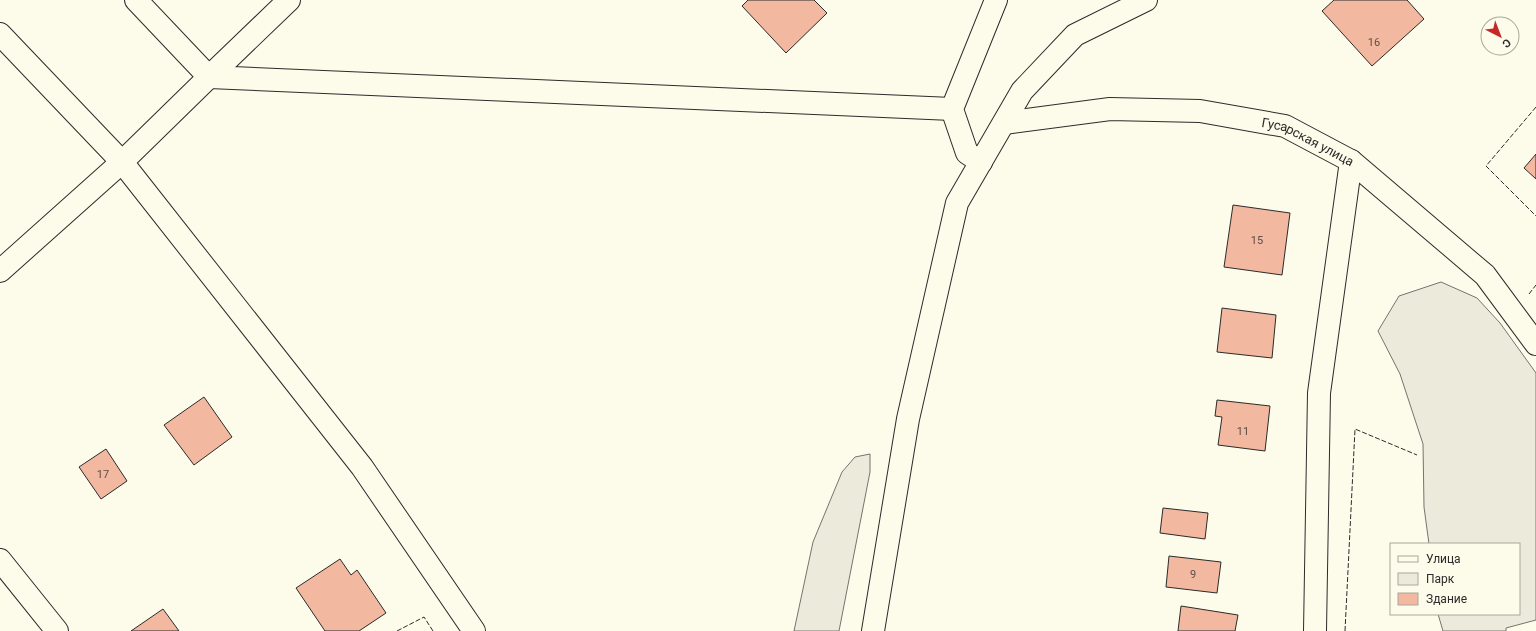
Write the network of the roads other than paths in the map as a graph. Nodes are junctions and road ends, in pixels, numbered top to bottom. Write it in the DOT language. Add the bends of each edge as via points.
graph roads {
  1 [pos="136,0"];
  2 [pos="289,0"];
  3 [pos="996,0"];
  4 [pos="1146,0"];
  5 [pos="0,34"];
  6 [pos="209,78"];
  7 [pos="952,109"];
  8 [pos="1004,123"];
  9 [pos="1351,161"];
  10 [pos="122,162"];
  11 [pos="981,162"];
  12 [pos="0,271"];
  13 [pos="1536,344"];
  14 [pos="0,560"];
  15 [pos="57,631"];
  16 [pos="474,631"];
  17 [pos="873,631"];
  18 [pos="1315,631"];
  1 -- 6 [label="street"];
  2 -- 6 [label="street"];
  3 -- 7 [label="street"];
  4 -- 8 [label="street" via="1075,35 1022,91"];
  5 -- 10 [label="street"];
  6 -- 7 [label="street"];
  6 -- 10 [label="street"];
  7 -- 11 [label="street" via="967,153"];
  8 -- 9 [label="street, Гусарская улица" via="1110,109 1200,111 1285,126"];
  8 -- 11 [label="street"];
  9 -- 13 [label="street, Гусарская улица" via="1485,275"];
  9 -- 18 [label="street" via="1319,393"];
  10 -- 12 [label="street"];
  10 -- 16 [label="street" via="362,467"];
  11 -- 17 [label="street" via="957,203 908,419"];
  14 -- 15 [label="street"];
}
